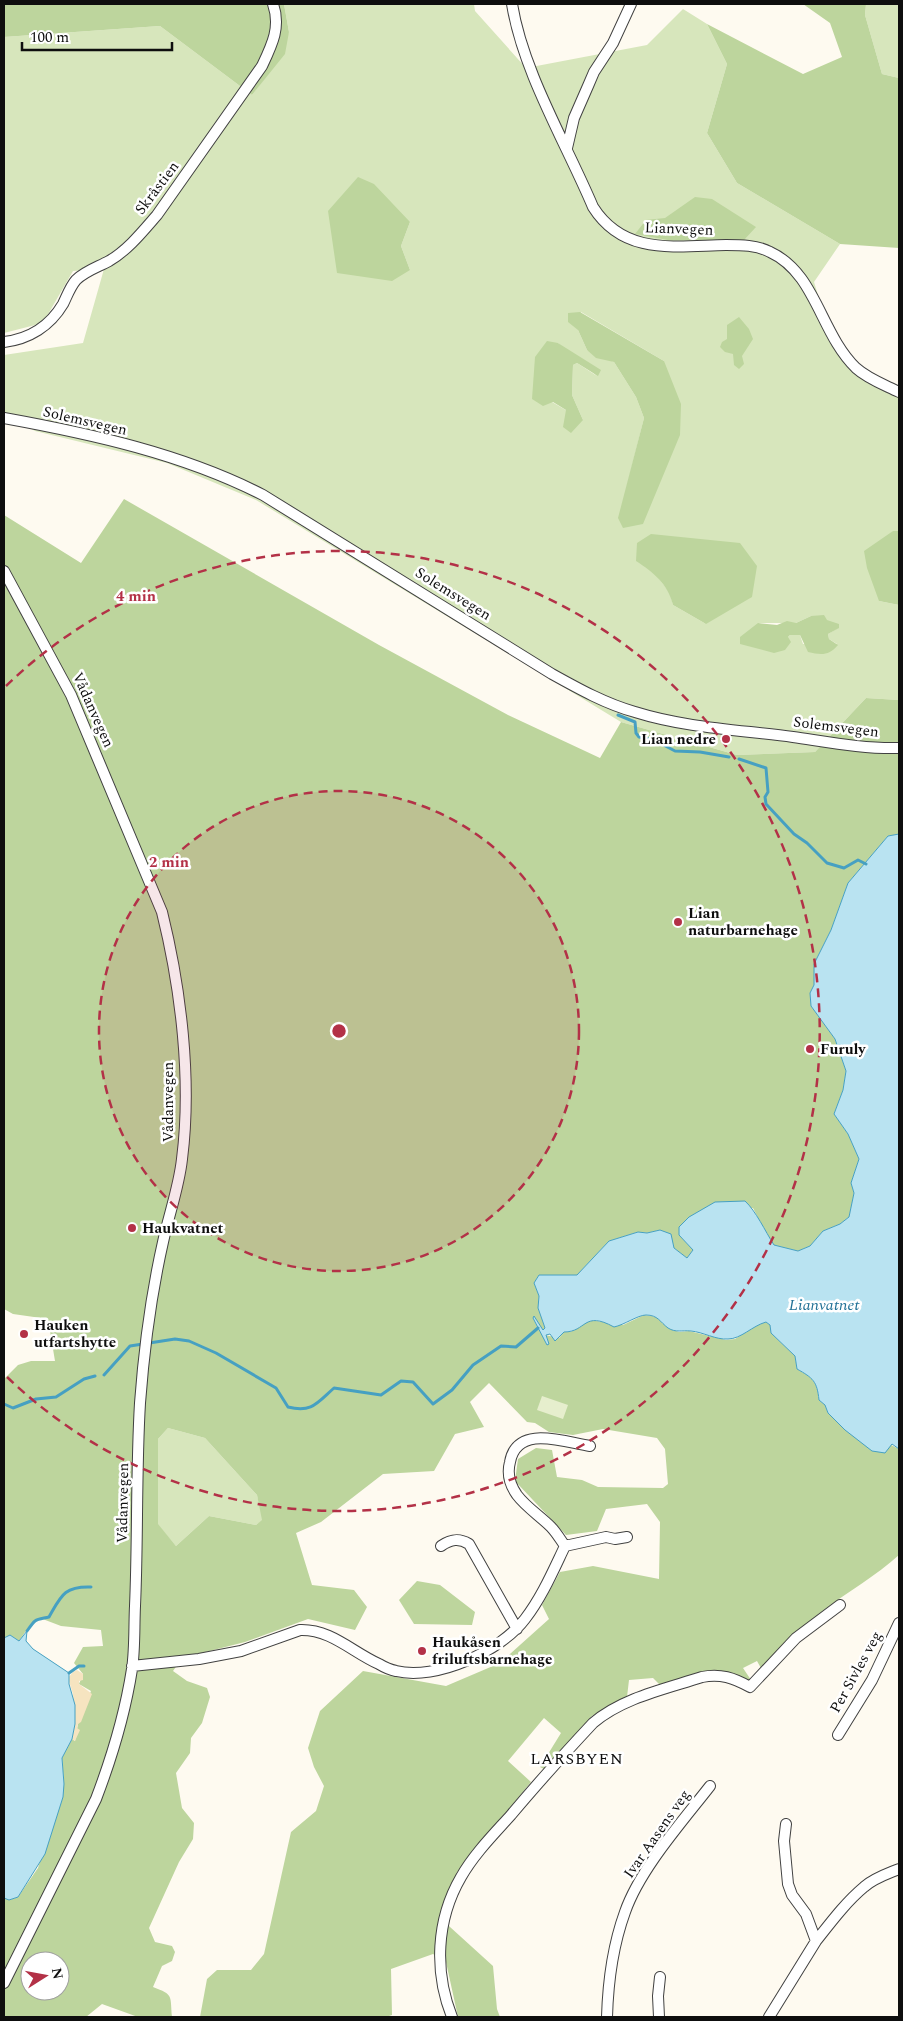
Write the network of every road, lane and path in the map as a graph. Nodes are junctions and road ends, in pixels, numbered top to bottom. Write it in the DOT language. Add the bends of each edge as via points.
graph roads {
  1 [pos="273,4"];
  2 [pos="512,4"];
  3 [pos="631,4"];
  4 [pos="567,148"];
  5 [pos="4,342"];
  6 [pos="899,392"];
  7 [pos="4,418"];
  8 [pos="4,571"];
  9 [pos="899,748"];
  10 [pos="590,1446"];
  11 [pos="627,1537"];
  12 [pos="441,1546"];
  13 [pos="564,1546"];
  14 [pos="840,1605"];
  15 [pos="899,1623"];
  16 [pos="517,1629"];
  17 [pos="132,1666"];
  18 [pos="838,1735"];
  19 [pos="710,1786"];
  20 [pos="786,1824"];
  21 [pos="899,1869"];
  22 [pos="816,1941"];
  23 [pos="660,1977"];
  24 [pos="4,1983"];
  25 [pos="452,2017"];
  26 [pos="607,2017"];
  27 [pos="659,2017"];
  28 [pos="769,2017"];
  1 -- 5 [label="street, Skråstien" via="276,31 262,66 157,216 116,256 75,281 58,312 44,327 28,336"];
  2 -- 4 [label="street, Lianvegen" via="525,53"];
  3 -- 4 [label="street" via="613,43 594,72 574,118"];
  4 -- 6 [label="street, Lianvegen" via="593,207 613,231 648,245 739,245 780,256 799,273 829,332 846,357 864,374"];
  7 -- 9 [label="street, Solemsvegen" via="104,440 222,475 263,495 561,679 618,706 655,718 739,731"];
  8 -- 17 [label="street, Vådanvegen" via="71,695 162,912 182,1033 185,1135 156,1278 139,1427"];
  10 -- 13 [label="street" via="529,1438 516,1447 509,1463 509,1476 517,1495 552,1528"];
  11 -- 13 [label="street" via="606,1537"];
  12 -- 16 [label="street" via="456,1539 470,1544"];
  13 -- 16 [label="street" via="541,1596"];
  14 -- 25 [label="street" via="796,1638 750,1687 725,1676 702,1677 626,1703 593,1723 478,1853 456,1885 444,1921 440,1959 442,1983"];
  15 -- 18 [label="street, Per Sivles veg" via="872,1680"];
  16 -- 17 [label="street" via="458,1665 412,1673 378,1664 333,1637 310,1630 300,1630 241,1651"];
  17 -- 24 [label="street, Vådanvegen" via="126,1701 96,1799"];
  19 -- 26 [label="street, Ivar Aasens veg" via="642,1877 625,1910 613,1959"];
  20 -- 22 [label="street" via="784,1841 788,1884 806,1914"];
  21 -- 22 [label="street" via="864,1886"];
  22 -- 28 [label="street"];
  23 -- 27 [label="street"];
}
